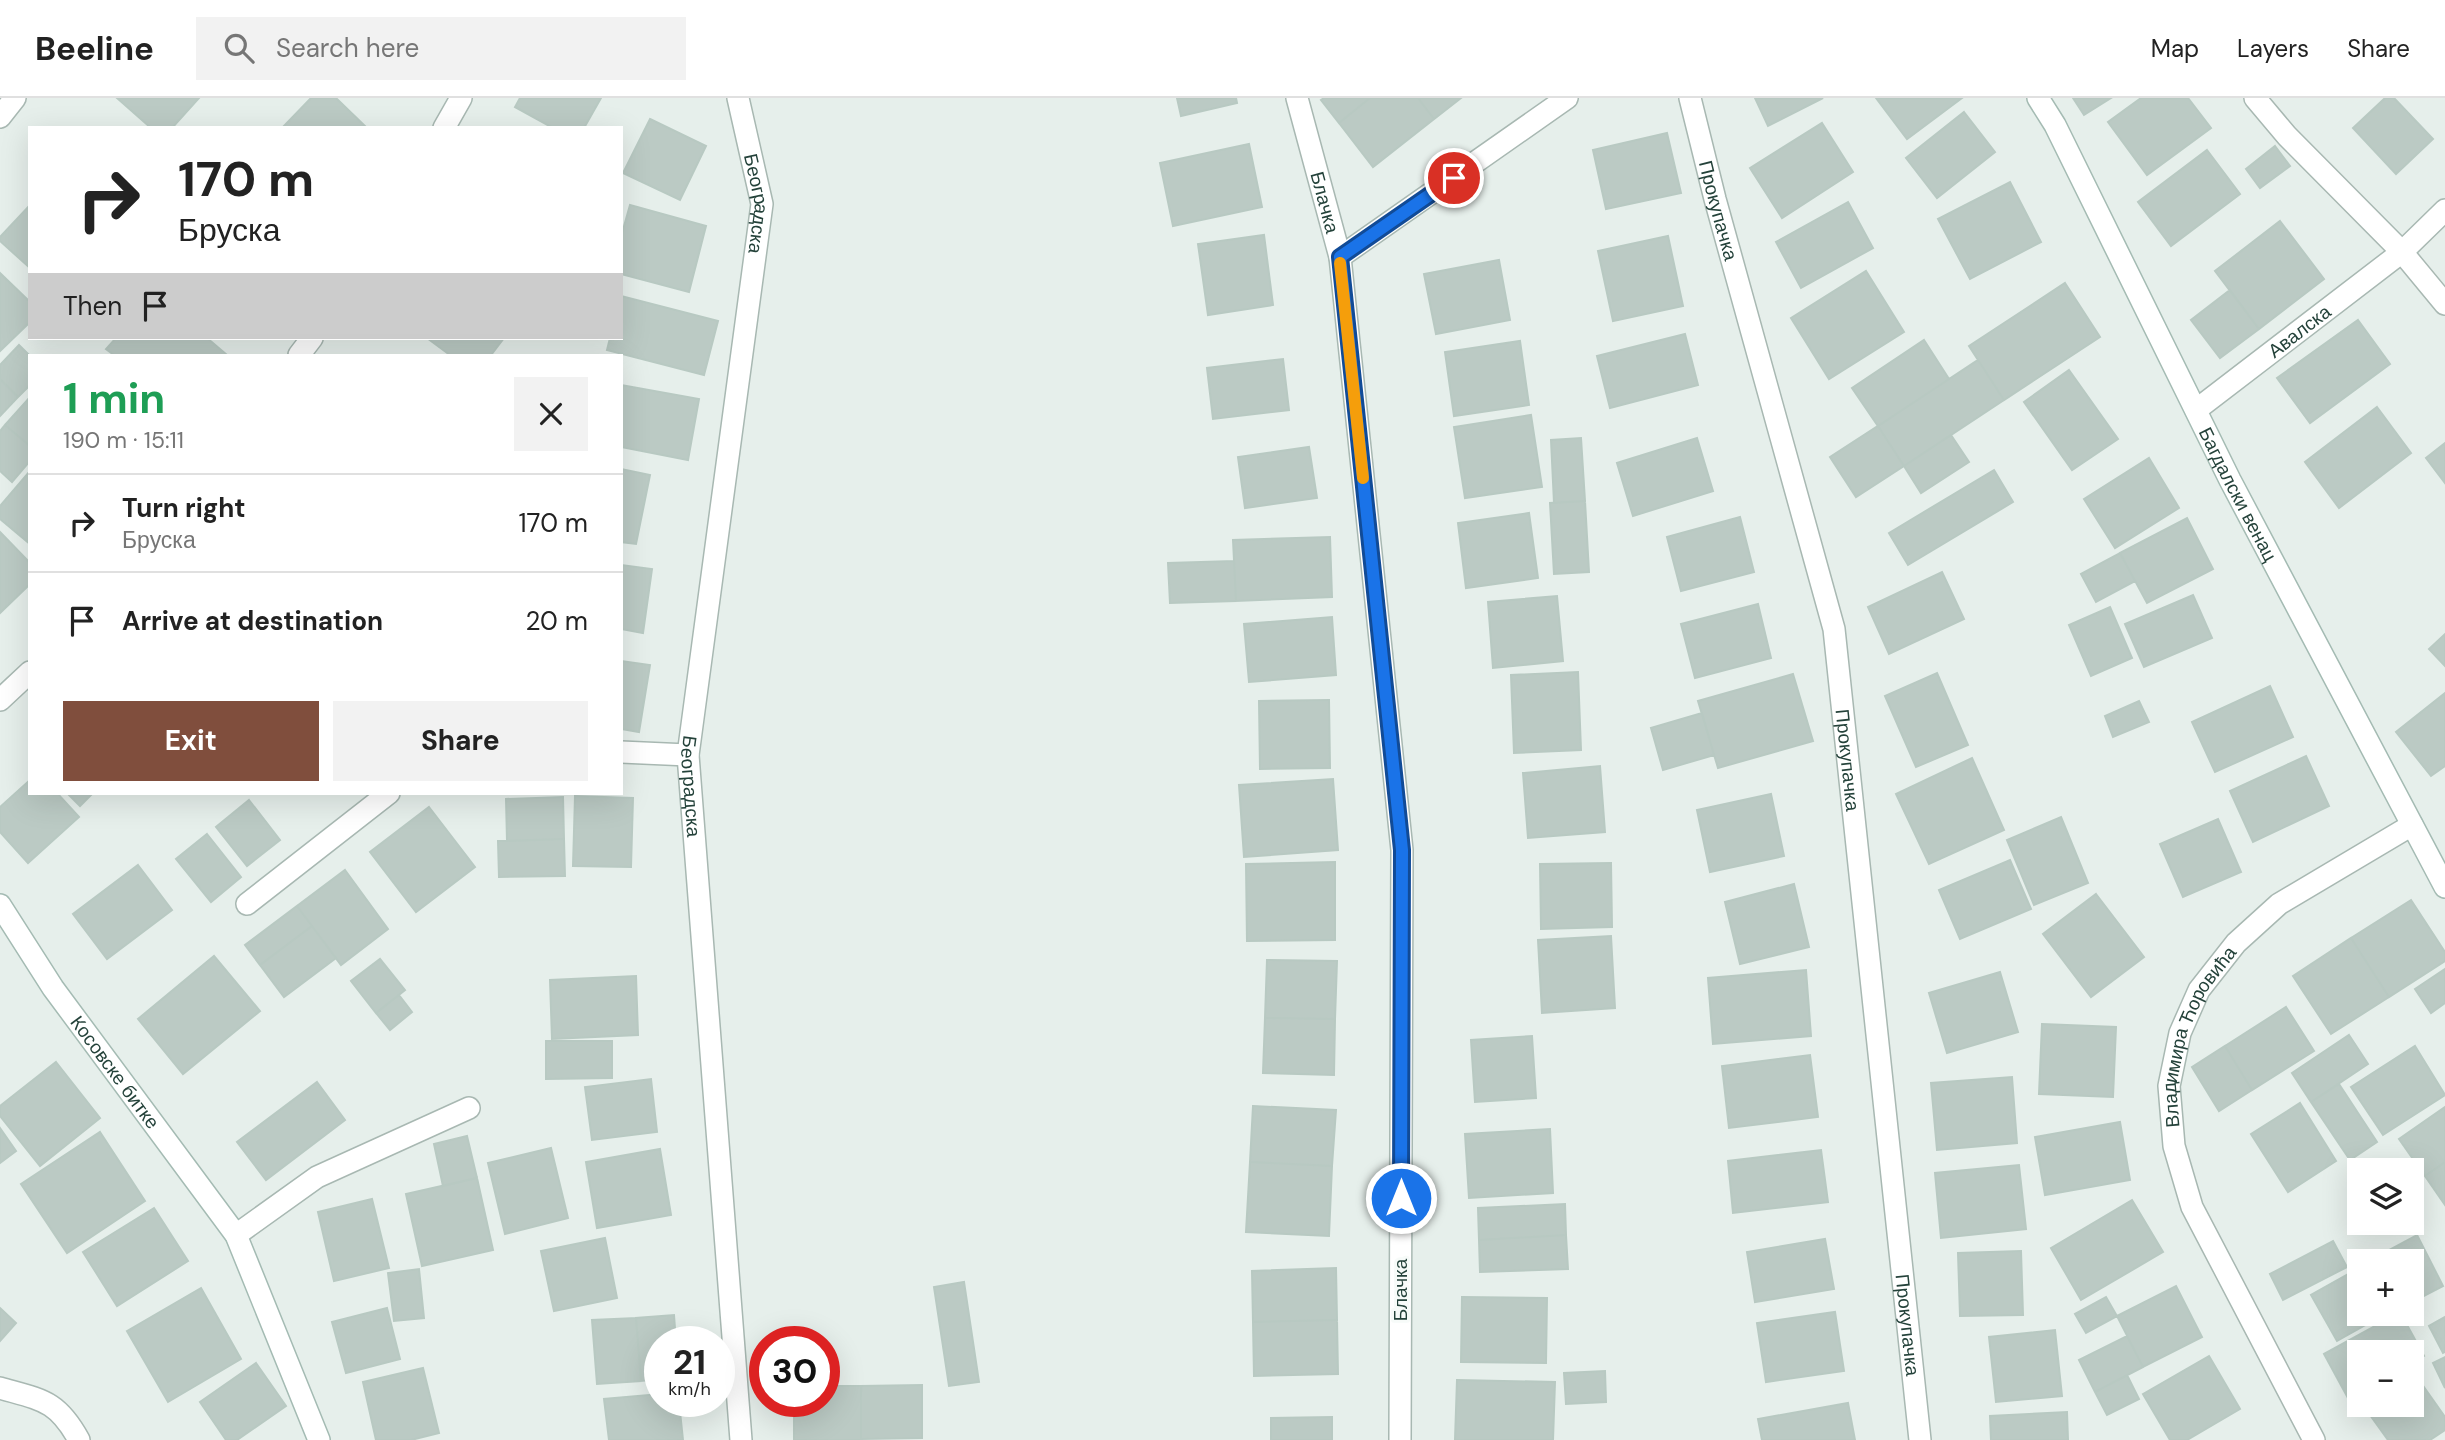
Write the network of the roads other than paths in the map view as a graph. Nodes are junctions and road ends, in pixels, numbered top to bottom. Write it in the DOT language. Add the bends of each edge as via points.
graph roads {
  1 [pos="15,98"];
  2 [pos="461,98"];
  3 [pos="738,98"];
  4 [pos="1297,98"];
  5 [pos="1567,98"];
  6 [pos="1690,98"];
  7 [pos="2038,98"];
  8 [pos="2255,98"];
  9 [pos="0,117"];
  10 [pos="445,126"];
  11 [pos="2445,210"];
  12 [pos="2402,252"];
  13 [pos="1340,257"];
  14 [pos="2445,304"];
  15 [pos="310,340"];
  16 [pos="300,354"];
  17 [pos="2196,410"];
  18 [pos="28,674"];
  19 [pos="0,700"];
  20 [pos="623,752"];
  21 [pos="688,755"];
  22 [pos="386,795"];
  23 [pos="2412,825"];
  24 [pos="2445,887"];
  25 [pos="247,904"];
  26 [pos="0,905"];
  27 [pos="469,1108"];
  28 [pos="236,1235"];
  29 [pos="0,1388"];
  30 [pos="79,1440"];
  31 [pos="319,1440"];
  32 [pos="741,1440"];
  33 [pos="1400,1440"];
  34 [pos="1920,1440"];
  35 [pos="2314,1440"];
  1 -- 9 [label="street"];
  2 -- 10 [label="street"];
  3 -- 21 [label="street, Београдска" via="762,204"];
  4 -- 13 [label="street, Блачка"];
  5 -- 13 [label="street"];
  6 -- 34 [label="street, Прокупачка" via="1834,629"];
  7 -- 17 [label="street, Багдалски венац"];
  8 -- 12 [label="street"];
  11 -- 12 [label="street, Авалска"];
  12 -- 14 [label="street"];
  12 -- 17 [label="street, Авалска"];
  13 -- 33 [label="street, Блачка" via="1402,850"];
  15 -- 16 [label="street"];
  17 -- 23 [label="street, Багдалски венац"];
  18 -- 19 [label="street"];
  20 -- 21 [label="street"];
  21 -- 32 [label="street, Београдска"];
  22 -- 25 [label="street"];
  23 -- 24 [label="street, Багдалски венац"];
  23 -- 35 [label="street, Владимира Ћоровића" via="2280,904 2236,943 2199,990 2180,1033 2169,1086 2174,1146 2192,1207"];
  26 -- 28 [label="street, Косовске битке" via="53,988"];
  27 -- 28 [label="street" via="317,1177"];
  28 -- 31 [label="street, Косовске битке"];
  29 -- 30 [label="street" via="44,1401 67,1418"];
}
